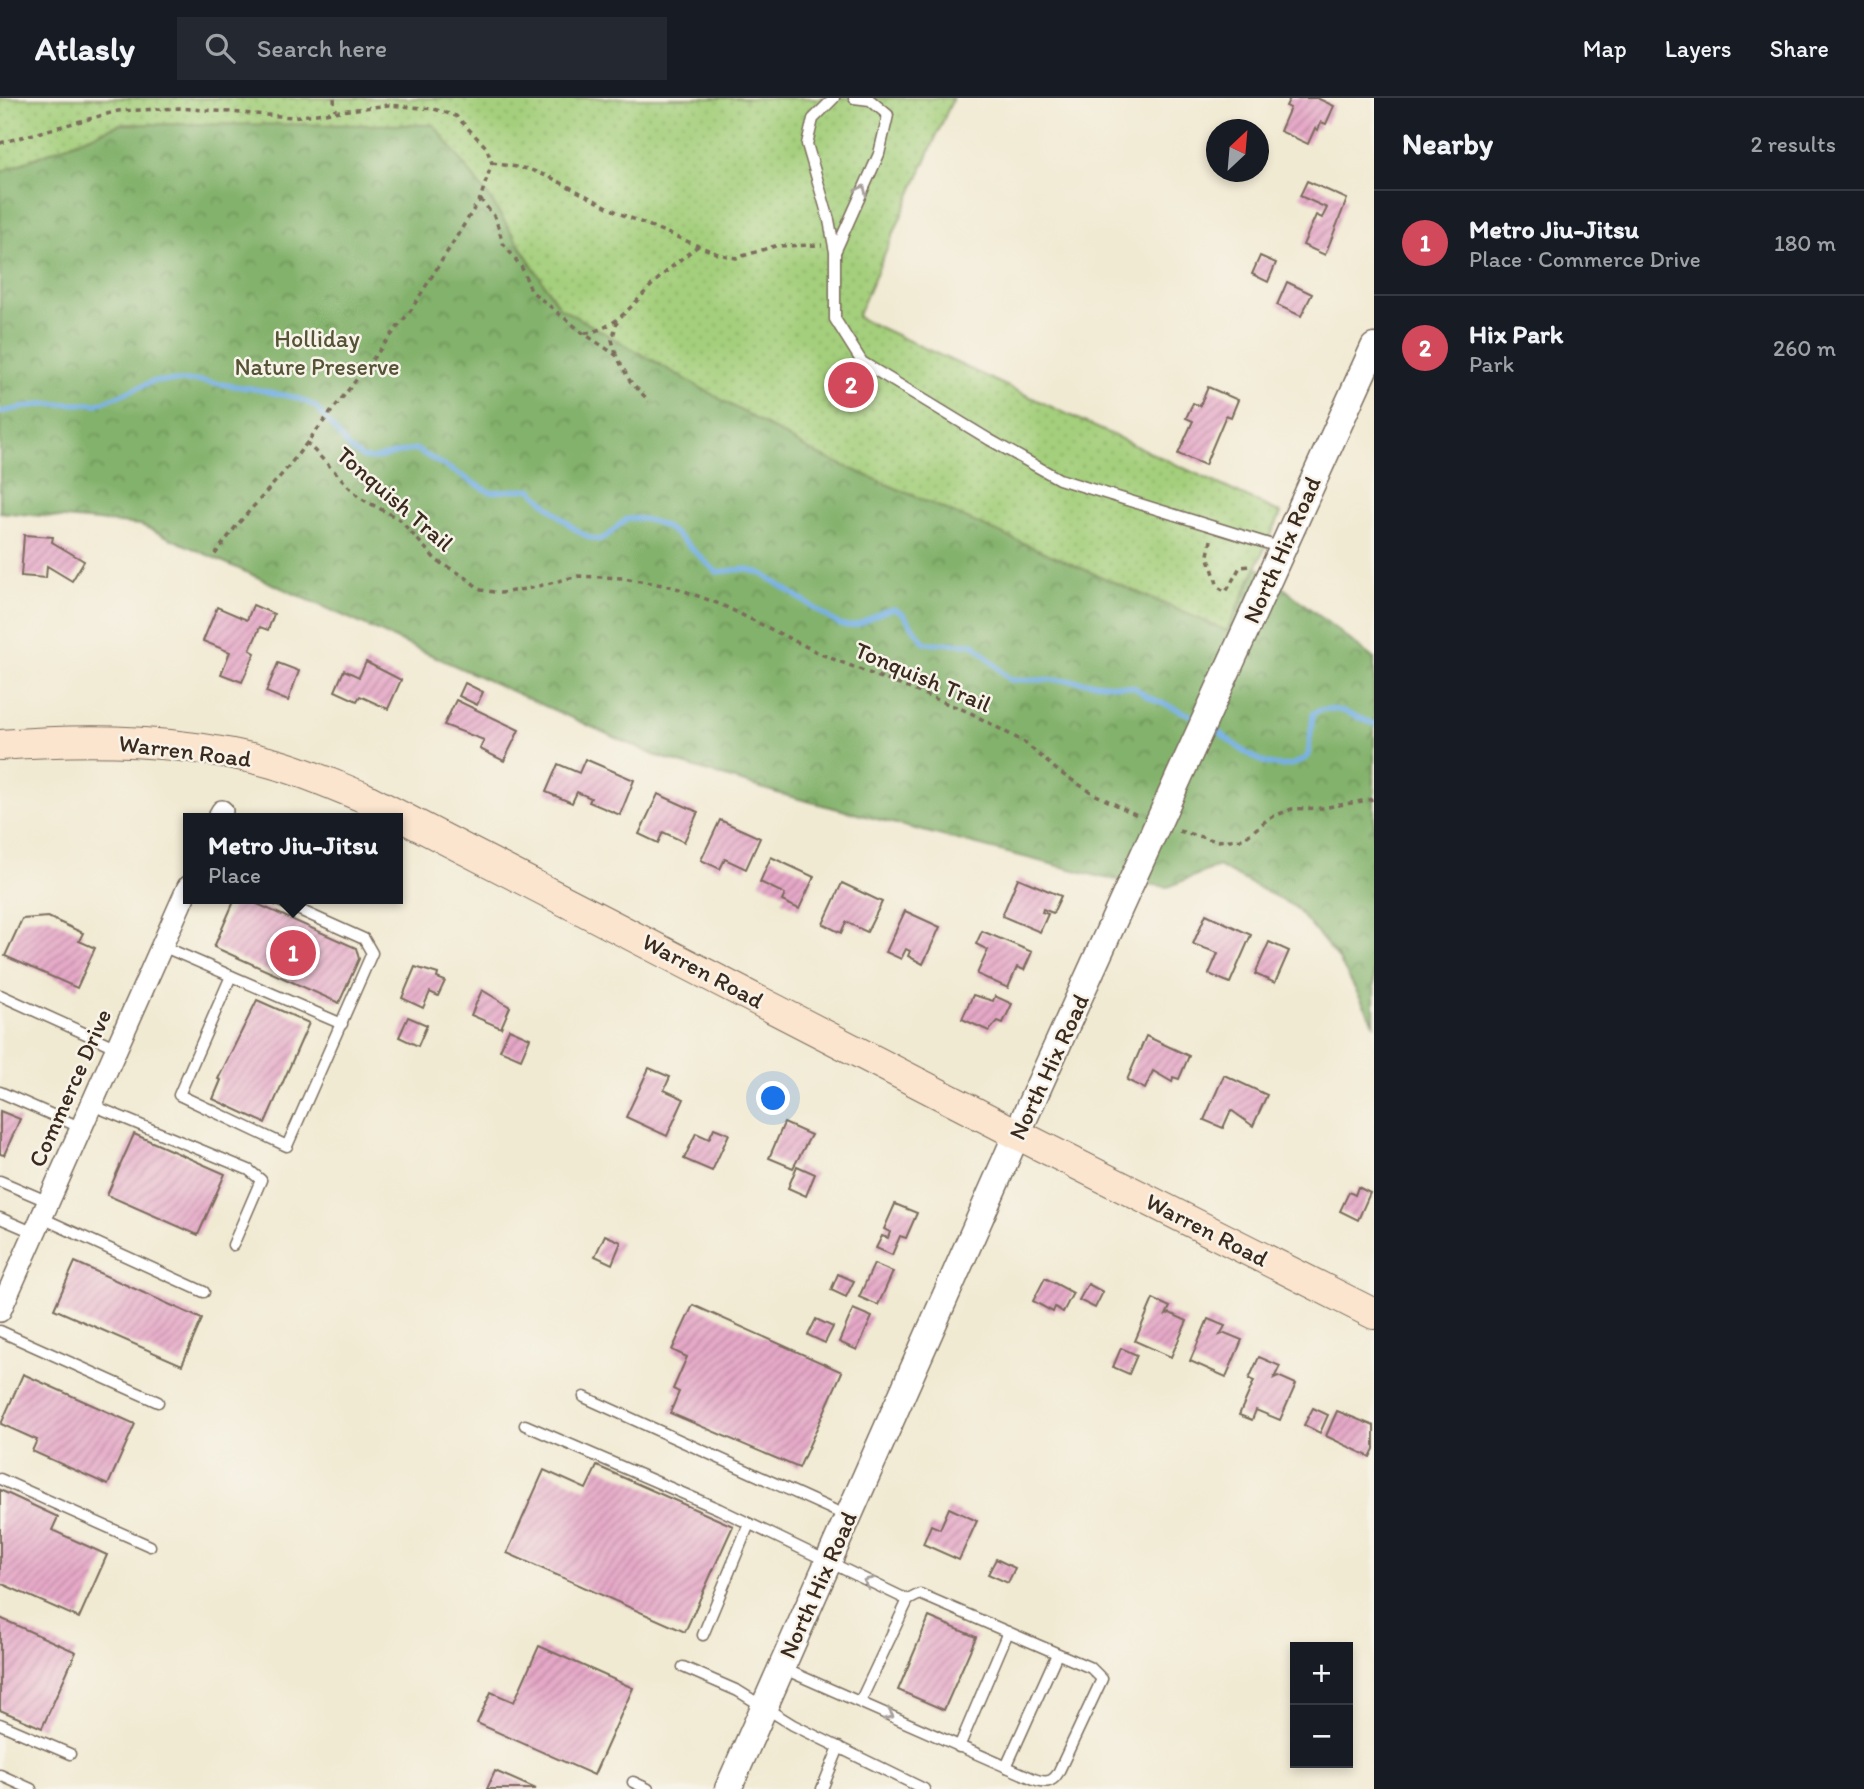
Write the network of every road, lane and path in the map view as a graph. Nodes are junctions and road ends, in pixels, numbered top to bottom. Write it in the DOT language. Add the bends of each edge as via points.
graph roads {
  1 [pos="334,98"];
  2 [pos="834,98"];
  3 [pos="853,98"];
  4 [pos="335,110"];
  5 [pos="0,143"];
  6 [pos="492,163"];
  7 [pos="481,199"];
  8 [pos="698,246"];
  9 [pos="834,248"];
  10 [pos="617,321"];
  11 [pos="583,333"];
  12 [pos="1374,347"];
  13 [pos="616,355"];
  14 [pos="649,401"];
  15 [pos="306,442"];
  16 [pos="1214,527"];
  17 [pos="214,557"];
  18 [pos="1278,558"];
  19 [pos="0,745"];
  20 [pos="1374,799"];
  21 [pos="395,813"];
  22 [pos="403,817"];
  23 [pos="1160,824"];
  24 [pos="183,898"];
  25 [pos="286,904"];
  26 [pos="162,946"];
  27 [pos="231,976"];
  28 [pos="0,995"];
  29 [pos="342,1024"];
  30 [pos="117,1048"];
  31 [pos="0,1092"];
  32 [pos="92,1105"];
  33 [pos="82,1128"];
  34 [pos="1017,1134"];
  35 [pos="0,1181"];
  36 [pos="0,1217"];
  37 [pos="42,1218"];
  38 [pos="233,1245"];
  39 [pos="204,1292"];
  40 [pos="0,1311"];
  41 [pos="1374,1314"];
  42 [pos="0,1331"];
  43 [pos="584,1397"];
  44 [pos="158,1402"];
  45 [pos="525,1425"];
  46 [pos="0,1479"];
  47 [pos="849,1517"];
  48 [pos="750,1524"];
  49 [pos="150,1546"];
  50 [pos="827,1563"];
  51 [pos="908,1600"];
  52 [pos="1008,1632"];
  53 [pos="703,1634"];
  54 [pos="1057,1654"];
  55 [pos="683,1667"];
  56 [pos="782,1668"];
  57 [pos="860,1702"];
  58 [pos="764,1707"];
  59 [pos="0,1724"];
  60 [pos="839,1747"];
  61 [pos="960,1747"];
  62 [pos="70,1754"];
  63 [pos="1006,1767"];
  64 [pos="0,1775"];
  65 [pos="633,1782"];
  66 [pos="31,1789"];
  67 [pos="648,1789"];
  68 [pos="728,1789"];
  69 [pos="822,1789"];
  70 [pos="924,1789"];
  1 -- 4 [label="path"];
  2 -- 9 [label="lane" via="813,119 807,144"];
  9 -- 3 [label="lane, one-way" via="879,155 888,116 870,100"];
  4 -- 5 [label="path" via="292,117 179,108 118,111"];
  4 -- 6 [label="path" via="389,105 456,116 486,147"];
  6 -- 7 [label="path, Tonquish Trail"];
  6 -- 8 [label="path" via="552,178 621,214"];
  7 -- 11 [label="path" via="495,217 503,243 523,268 531,291"];
  7 -- 15 [label="path, Tonquish Trail" via="411,310"];
  8 -- 9 [label="path" via="736,258 775,246"];
  8 -- 10 [label="path"];
  9 -- 16 [label="lane" via="835,319 862,362 1059,478"];
  10 -- 11 [label="path" via="598,332"];
  10 -- 13 [label="path" via="612,340"];
  11 -- 13 [label="path"];
  12 -- 18 [label="street, North Hix Road"];
  13 -- 14 [label="path" via="630,381"];
  15 -- 17 [label="path"];
  15 -- 23 [label="path, Tonquish Trail" via="360,498 399,519 437,561 481,590 501,593 578,576 674,587 824,655 969,712 1024,742 1096,795"];
  16 -- 18 [label="lane"];
  16 -- 18 [label="path" via="1208,555 1218,587 1226,592 1240,567"];
  18 -- 23 [label="street, North Hix Road"];
  19 -- 21 [label="main road, Warren Road" via="154,741 274,763"];
  20 -- 23 [label="path, Tonquish Trail" via="1292,808 1269,818 1244,839 1217,841"];
  22 -- 34 [label="main road, Warren Road"];
  23 -- 34 [label="street, North Hix Road"];
  24 -- 26 [label="street, Commerce Drive"];
  25 -- 29 [label="lane" via="364,939 372,953"];
  26 -- 27 [label="lane"];
  26 -- 30 [label="street, Commerce Drive"];
  27 -- 29 [label="lane"];
  27 -- 29 [label="lane" via="179,1095 287,1146"];
  28 -- 30 [label="lane"];
  30 -- 32 [label="street, Commerce Drive"];
  31 -- 33 [label="lane"];
  32 -- 33 [label="street, Commerce Drive"];
  32 -- 38 [label="lane" via="249,1170 261,1180"];
  33 -- 37 [label="street, Commerce Drive"];
  34 -- 41 [label="main road, Warren Road"];
  34 -- 47 [label="street, North Hix Road"];
  35 -- 37 [label="lane"];
  36 -- 37 [label="lane"];
  37 -- 39 [label="lane"];
  37 -- 40 [label="street, Commerce Drive"];
  42 -- 44 [label="lane"];
  43 -- 47 [label="lane"];
  45 -- 48 [label="lane"];
  46 -- 49 [label="lane"];
  47 -- 50 [label="street, North Hix Road"];
  48 -- 50 [label="lane"];
  48 -- 53 [label="lane"];
  51 -- 50 [label="lane, one-way"];
  50 -- 56 [label="street, North Hix Road"];
  51 -- 52 [label="lane" via="925,1596"];
  51 -- 57 [label="lane"];
  52 -- 54 [label="lane"];
  52 -- 61 [label="lane"];
  54 -- 63 [label="lane"];
  54 -- 63 [label="lane" via="1096,1671 1102,1676 1101,1686 1054,1780 1038,1780"];
  55 -- 58 [label="lane"];
  56 -- 57 [label="lane"];
  56 -- 58 [label="street, North Hix Road"];
  57 -- 61 [label="lane, one-way"];
  58 -- 60 [label="lane"];
  58 -- 68 [label="street, North Hix Road"];
  59 -- 62 [label="lane"];
  60 -- 69 [label="lane"];
  60 -- 70 [label="lane"];
  61 -- 63 [label="lane"];
  64 -- 66 [label="lane"];
  65 -- 67 [label="lane"];
}
